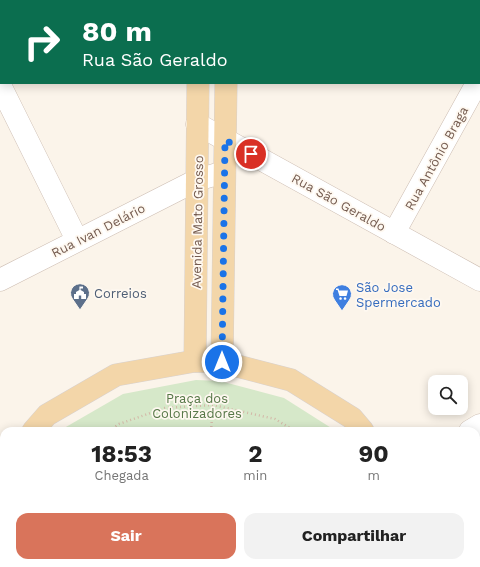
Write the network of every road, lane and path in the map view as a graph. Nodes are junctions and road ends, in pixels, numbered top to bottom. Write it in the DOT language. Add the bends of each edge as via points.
graph roads {
  1 [pos="198,84"];
  2 [pos="226,84"];
  3 [pos="476,84"];
  4 [pos="0,85"];
  5 [pos="198,124"];
  6 [pos="225,140"];
  7 [pos="224,172"];
  8 [pos="197,180"];
  9 [pos="394,233"];
  10 [pos="77,240"];
  11 [pos="0,280"];
  12 [pos="480,280"];
  13 [pos="195,361"];
  14 [pos="222,362"];
  15 [pos="213,405"];
  16 [pos="36,427"];
  17 [pos="115,427"];
  18 [pos="211,427"];
  19 [pos="288,427"];
  20 [pos="360,427"];
  1 -- 5 [label="main road, Avenida Mato Grosso"];
  2 -- 6 [label="main road, Avenida Mato Grosso"];
  3 -- 9 [label="street, Rua Antônio Braga"];
  4 -- 10 [label="street"];
  5 -- 6 [label="street, Rua São Geraldo"];
  5 -- 8 [label="main road, Avenida Mato Grosso"];
  6 -- 7 [label="main road, Avenida Mato Grosso"];
  6 -- 9 [label="street, Rua São Geraldo"];
  7 -- 8 [label="street, Rua Ivan Delário"];
  7 -- 14 [label="main road, Avenida Mato Grosso"];
  8 -- 10 [label="street, Rua Ivan Delário"];
  8 -- 13 [label="main road, Avenida Mato Grosso"];
  9 -- 12 [label="street, Rua São Geraldo"];
  10 -- 11 [label="street, Rua Ivan Delário"];
  13 -- 14 [label="main road"];
  13 -- 16 [label="main road" via="116,375 47,415"];
  14 -- 20 [label="main road" via="291,380 352,418"];
  15 -- 17 [label="path" via="165,408"];
  15 -- 18 [label="path"];
  15 -- 19 [label="path" via="275,419"];
}
